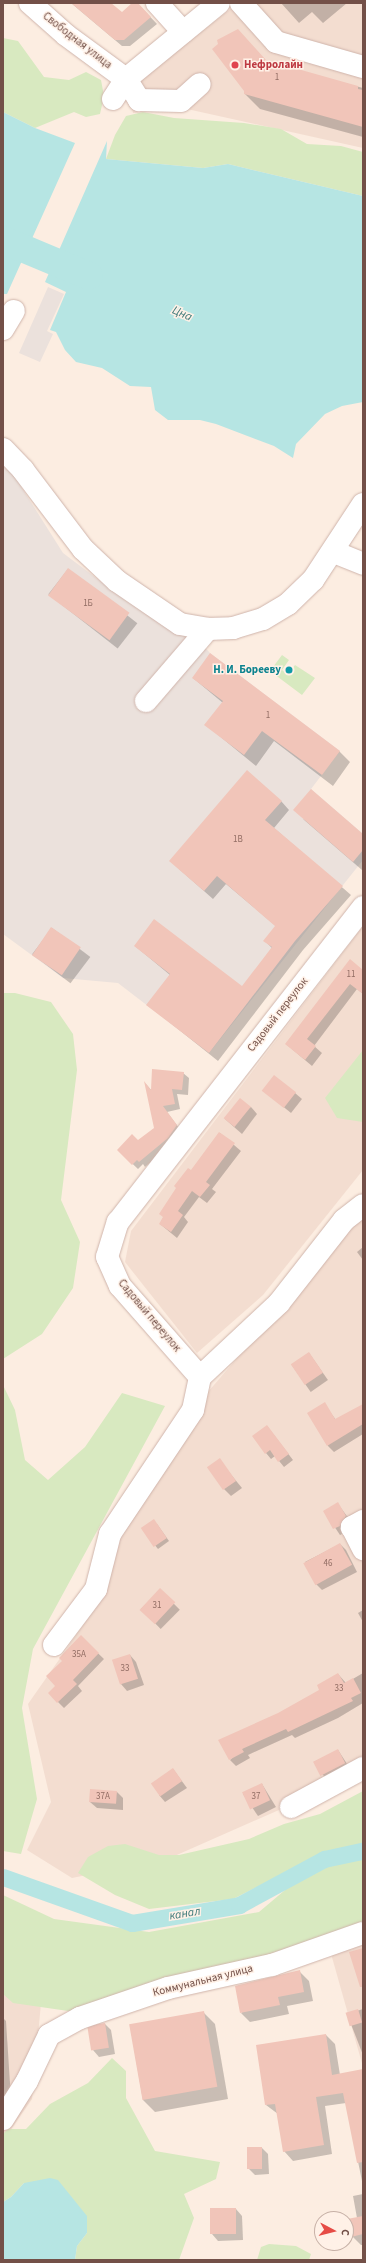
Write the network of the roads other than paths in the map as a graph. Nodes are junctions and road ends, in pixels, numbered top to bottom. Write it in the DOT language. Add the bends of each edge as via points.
graph roads {
  1 [pos="30,3"];
  2 [pos="157,3"];
  3 [pos="219,3"];
  4 [pos="241,3"];
  5 [pos="184,32"];
  6 [pos="363,67"];
  7 [pos="120,74"];
  8 [pos="200,84"];
  9 [pos="3,449"];
  10 [pos="363,504"];
  11 [pos="334,552"];
  12 [pos="363,564"];
  13 [pos="208,629"];
  14 [pos="146,701"];
  15 [pos="363,907"];
  16 [pos="363,1205"];
  17 [pos="200,1377"];
  18 [pos="363,1521"];
  19 [pos="363,1549"];
  20 [pos="54,1645"];
  21 [pos="363,1768"];
  22 [pos="291,1807"];
  23 [pos="363,1933"];
  24 [pos="4,2116"];
  1 -- 7 [label="street, Свободная улица"];
  2 -- 5 [label="street"];
  3 -- 5 [label="street"];
  4 -- 6 [label="street" via="276,42"];
  5 -- 7 [label="street"];
  7 -- 8 [label="street, Свободная улица" via="139,100 181,101"];
  9 -- 13 [label="street" via="23,470 83,549 117,582 180,624"];
  10 -- 11 [label="street"];
  11 -- 12 [label="street"];
  11 -- 13 [label="street" via="313,580 288,604 263,619 233,628"];
  13 -- 14 [label="street"];
  15 -- 17 [label="street, Садовый переулок" via="118,1222 107,1257 120,1286"];
  16 -- 17 [label="street" via="344,1220 279,1303"];
  17 -- 20 [label="street" via="193,1410 110,1534 96,1589"];
  18 -- 19 [label="street" via="352,1528"];
  21 -- 22 [label="street"];
  23 -- 24 [label="street, Коммунальная улица" via="272,1965 168,1988 80,2018 49,2035 27,2081"];
}
